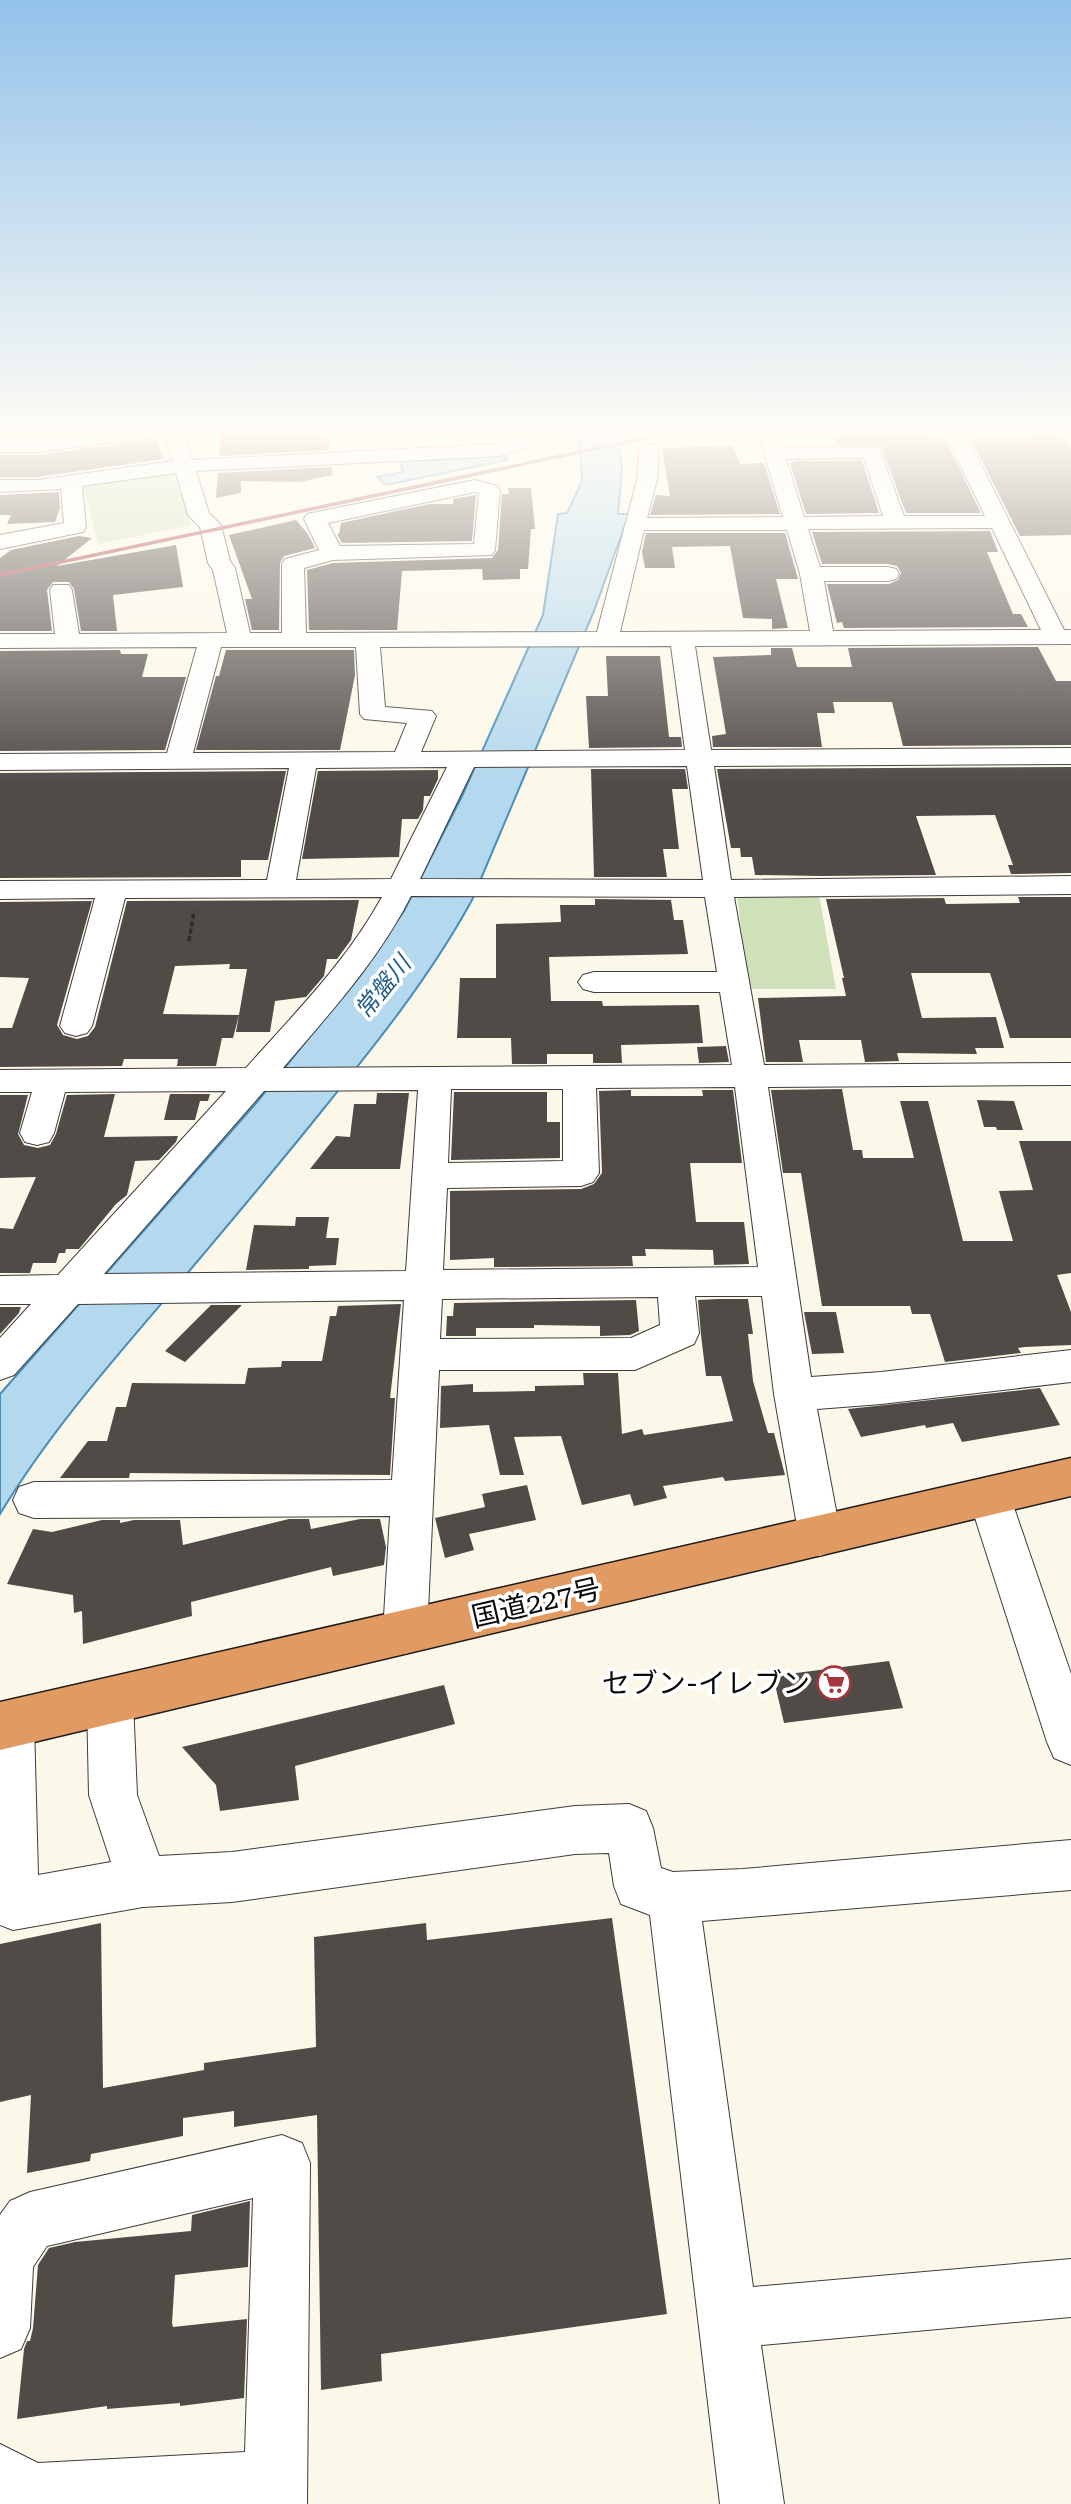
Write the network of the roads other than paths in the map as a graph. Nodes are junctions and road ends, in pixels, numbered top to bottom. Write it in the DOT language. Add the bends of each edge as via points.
graph roads {
  1 [pos="216,550"];
  2 [pos="331,550"];
  3 [pos="484,550"];
  4 [pos="627,550"];
  5 [pos="804,550"];
  6 [pos="1014,550"];
  7 [pos="332,553"];
  8 [pos="811,574"];
  9 [pos="888,574"];
  10 [pos="61,590"];
  11 [pos="1064,637"];
  12 [pos="598,638"];
  13 [pos="682,638"];
  14 [pos="823,638"];
  15 [pos="367,639"];
  16 [pos="240,640"];
  17 [pos="293,640"];
  18 [pos="68,641"];
  19 [pos="0,642"];
  20 [pos="209,647"];
  21 [pos="1071,756"];
  22 [pos="405,759"];
  23 [pos="468,759"];
  24 [pos="699,759"];
  25 [pos="177,761"];
  26 [pos="304,761"];
  27 [pos="0,762"];
  28 [pos="1071,885"];
  29 [pos="718,887"];
  30 [pos="403,888"];
  31 [pos="280,889"];
  32 [pos="0,890"];
  33 [pos="112,890"];
  34 [pos="594,982"];
  35 [pos="735,982"];
  36 [pos="76,1026"];
  37 [pos="1071,1074"];
  38 [pos="579,1076"];
  39 [pos="750,1076"];
  40 [pos="435,1077"];
  41 [pos="259,1078"];
  42 [pos="52,1080"];
  43 [pos="0,1081"];
  44 [pos="37,1133"];
  45 [pos="428,1176"];
  46 [pos="675,1281"];
  47 [pos="778,1282"];
  48 [pos="422,1286"];
  49 [pos="76,1289"];
  50 [pos="0,1290"];
  51 [pos="419,1355"];
  52 [pos="0,1364"];
  53 [pos="1071,1366"];
  54 [pos="794,1394"];
  55 [pos="1071,1477"];
  56 [pos="989,1496"];
  57 [pos="411,1498"];
  58 [pos="34,1500"];
  59 [pos="820,1537"];
  60 [pos="405,1633"];
  61 [pos="110,1702"];
  62 [pos="5,1725"];
  63 [pos="1071,1742"];
  64 [pos="1071,1865"];
  65 [pos="143,1882"];
  66 [pos="673,1897"];
  67 [pos="1071,2288"];
  68 [pos="726,2319"];
  69 [pos="0,2328"];
  70 [pos="0,2475"];
  71 [pos="275,2493"];
  72 [pos="752,2504"];
  1 -- 16 [label="street"];
  2 -- 7 [label="street"];
  3 -- 7 [label="street"];
  4 -- 12 [label="street"];
  5 -- 8 [label="street"];
  6 -- 11 [label="street"];
  7 -- 17 [label="street" via="293,564"];
  8 -- 9 [label="street"];
  8 -- 14 [label="street"];
  10 -- 18 [label="street"];
  11 -- 14 [label="street"];
  12 -- 13 [label="street"];
  12 -- 15 [label="street"];
  13 -- 14 [label="street"];
  13 -- 24 [label="street"];
  15 -- 17 [label="street"];
  15 -- 22 [label="street" via="373,714 423,716"];
  16 -- 17 [label="street"];
  16 -- 18 [label="street"];
  18 -- 19 [label="street"];
  20 -- 25 [label="street"];
  21 -- 24 [label="street"];
  22 -- 23 [label="street"];
  22 -- 26 [label="street"];
  23 -- 24 [label="street"];
  23 -- 30 [label="street"];
  24 -- 29 [label="street"];
  25 -- 26 [label="street"];
  25 -- 27 [label="street"];
  26 -- 31 [label="street"];
  28 -- 29 [label="street"];
  29 -- 30 [label="street"];
  29 -- 35 [label="street"];
  30 -- 31 [label="street"];
  30 -- 41 [label="street" via="343,978"];
  31 -- 33 [label="street"];
  32 -- 33 [label="street"];
  33 -- 36 [label="street"];
  34 -- 35 [label="street"];
  35 -- 39 [label="street"];
  37 -- 39 [label="street"];
  38 -- 39 [label="street"];
  38 -- 40 [label="street"];
  38 -- 45 [label="street" via="582,1173"];
  39 -- 47 [label="street"];
  40 -- 41 [label="street"];
  40 -- 45 [label="street"];
  41 -- 42 [label="street"];
  41 -- 49 [label="street"];
  42 -- 43 [label="street"];
  42 -- 44 [label="street"];
  45 -- 48 [label="street"];
  46 -- 47 [label="street"];
  46 -- 48 [label="street"];
  46 -- 51 [label="street" via="680,1333 635,1354"];
  47 -- 54 [label="street"];
  48 -- 49 [label="street"];
  48 -- 51 [label="street"];
  49 -- 50 [label="street"];
  49 -- 52 [label="street"];
  51 -- 57 [label="street"];
  53 -- 54 [label="street"];
  54 -- 59 [label="street"];
  55 -- 56 [label="highway, 国道227号"];
  56 -- 59 [label="highway, 国道227号"];
  56 -- 63 [label="street"];
  57 -- 58 [label="street"];
  57 -- 60 [label="street"];
  59 -- 60 [label="highway, 国道227号"];
  60 -- 61 [label="highway, 国道227号"];
  61 -- 62 [label="highway, 国道227号"];
  61 -- 65 [label="street" via="113,1795"];
  62 -- 65 [label="street" via="13,1905"];
  64 -- 66 [label="street"];
  65 -- 66 [label="street" via="232,1877 575,1830 629,1828 639,1886"];
  66 -- 68 [label="street"];
  67 -- 68 [label="street"];
  68 -- 72 [label="street"];
  69 -- 71 [label="street" via="5,2259 30,2221 282,2163"];
  70 -- 71 [label="street" via="31,2496"];
}
